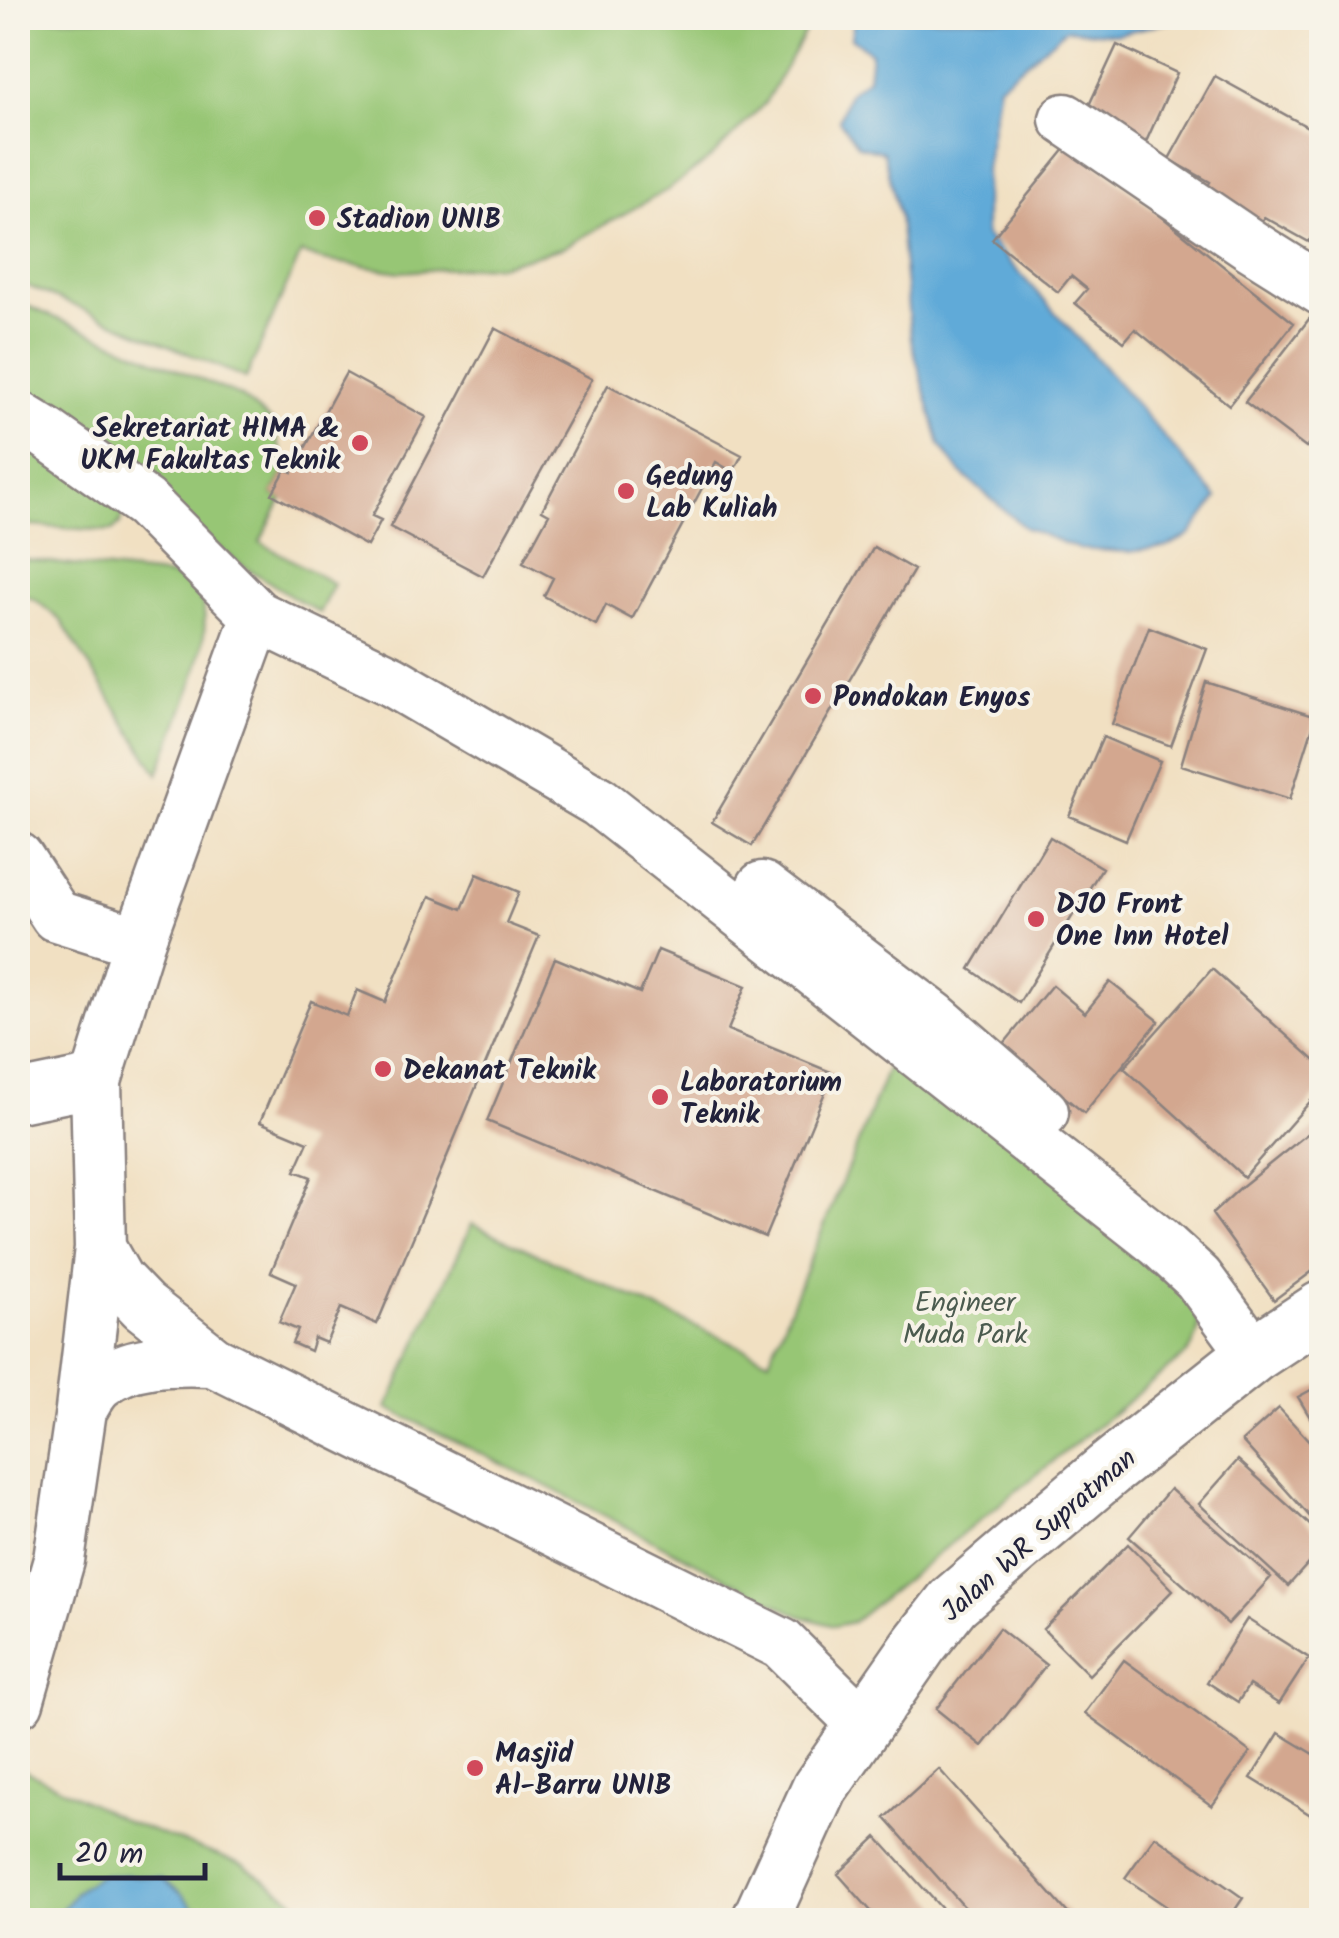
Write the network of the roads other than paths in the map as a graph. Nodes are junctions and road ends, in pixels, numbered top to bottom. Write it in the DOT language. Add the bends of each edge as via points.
graph roads {
  1 [pos="1066,119"];
  2 [pos="1322,290"];
  3 [pos="18,416"];
  4 [pos="257,616"];
  5 [pos="18,858"];
  6 [pos="738,870"];
  7 [pos="140,942"];
  8 [pos="96,1081"];
  9 [pos="18,1097"];
  10 [pos="100,1248"];
  11 [pos="1322,1309"];
  12 [pos="1264,1346"];
  13 [pos="213,1362"];
  14 [pos="81,1410"];
  15 [pos="18,1702"];
  16 [pos="864,1726"];
  17 [pos="760,1920"];
  1 -- 2 [label="street"];
  3 -- 4 [label="street" via="144,503"];
  4 -- 7 [label="street"];
  4 -- 12 [label="street" via="392,681 599,802 1159,1242"];
  5 -- 7 [label="street" via="56,916"];
  6 -- 12 [label="street" via="935,1018 1200,1249"];
  7 -- 8 [label="street"];
  8 -- 9 [label="street"];
  8 -- 10 [label="street"];
  10 -- 13 [label="street" via="143,1306"];
  10 -- 14 [label="street"];
  11 -- 12 [label="highway, Jalan WR Supratman"];
  12 -- 16 [label="highway, Jalan WR Supratman" via="953,1602"];
  13 -- 14 [label="street" via="130,1368 96,1386"];
  13 -- 16 [label="street" via="782,1644"];
  14 -- 15 [label="street" via="59,1560"];
  16 -- 17 [label="highway, Jalan WR Supratman" via="820,1788"];
}
